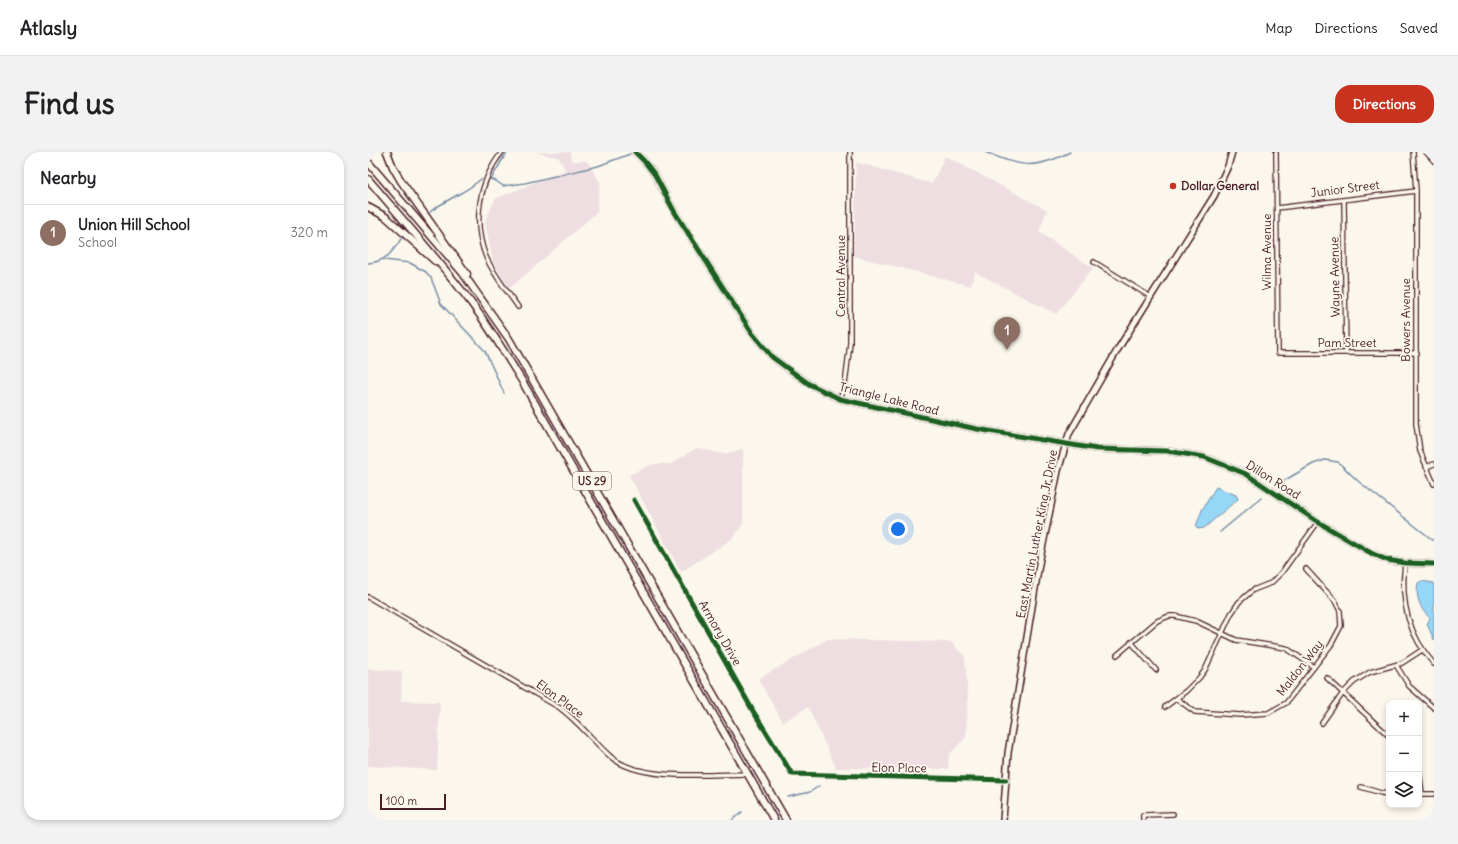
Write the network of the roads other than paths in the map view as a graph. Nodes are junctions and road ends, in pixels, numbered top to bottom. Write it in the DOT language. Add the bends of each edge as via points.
graph roads {
  1 [pos="387,152"];
  2 [pos="502,152"];
  3 [pos="635,152"];
  4 [pos="850,152"];
  5 [pos="1232,152"];
  6 [pos="1276,152"];
  7 [pos="1413,152"];
  8 [pos="1426,152"];
  9 [pos="1434,161"];
  10 [pos="368,162"];
  11 [pos="368,179"];
  12 [pos="1416,191"];
  13 [pos="1344,200"];
  14 [pos="368,206"];
  15 [pos="1277,208"];
  16 [pos="1094,262"];
  17 [pos="452,278"];
  18 [pos="474,288"];
  19 [pos="1151,297"];
  20 [pos="518,307"];
  21 [pos="1278,353"];
  22 [pos="1346,353"];
  23 [pos="1417,353"];
  24 [pos="840,399"];
  25 [pos="1065,445"];
  26 [pos="1434,464"];
  27 [pos="1426,467"];
  28 [pos="1434,484"];
  29 [pos="634,500"];
  30 [pos="1318,522"];
  31 [pos="1405,563"];
  32 [pos="1434,564"];
  33 [pos="1306,569"];
  34 [pos="368,597"];
  35 [pos="1222,633"];
  36 [pos="1131,642"];
  37 [pos="1422,650"];
  38 [pos="1117,654"];
  39 [pos="1434,664"];
  40 [pos="1396,665"];
  41 [pos="1314,667"];
  42 [pos="1156,670"];
  43 [pos="1327,678"];
  44 [pos="1343,693"];
  45 [pos="1177,699"];
  46 [pos="1165,707"];
  47 [pos="1434,708"];
  48 [pos="1322,723"];
  49 [pos="1386,733"];
  50 [pos="748,774"];
  51 [pos="792,774"];
  52 [pos="1006,780"];
  53 [pos="1361,788"];
  54 [pos="1386,794"];
  55 [pos="1422,794"];
  56 [pos="1434,794"];
  57 [pos="1173,814"];
  58 [pos="774,820"];
  59 [pos="786,820"];
  60 [pos="1003,820"];
  61 [pos="1143,820"];
  1 -- 18 [label="highway" via="401,181 466,271"];
  2 -- 20 [label="street" via="493,164 482,189 480,231 487,258"];
  3 -- 24 [label="street, Triangle Lake Road" via="655,175 674,211 752,333 772,357 791,372"];
  4 -- 24 [label="street, Central Avenue" via="850,343 845,385"];
  5 -- 19 [label="main road, East Martin Luther King Jr Drive" via="1214,196"];
  6 -- 15 [label="street, Wilma Avenue"];
  7 -- 12 [label="street, Bowers Avenue"];
  8 -- 9 [label="street"];
  10 -- 18 [label="highway, US 29"];
  11 -- 17 [label="highway, US 29"];
  12 -- 13 [label="street, Junior Street"];
  12 -- 23 [label="street, Bowers Avenue"];
  13 -- 15 [label="street, Junior Street"];
  13 -- 22 [label="street, Wayne Avenue"];
  14 -- 17 [label="highway" via="386,217"];
  15 -- 21 [label="street, Wilma Avenue"];
  16 -- 19 [label="street"];
  17 -- 50 [label="highway, US 29" via="495,337 522,381"];
  18 -- 59 [label="highway, US 29" via="524,363"];
  19 -- 25 [label="main road, East Martin Luther King Jr Drive" via="1079,415"];
  21 -- 22 [label="street, Pam Street"];
  22 -- 23 [label="street, Pam Street"];
  23 -- 27 [label="street, Bowers Avenue" via="1416,424 1420,451"];
  24 -- 25 [label="street, Triangle Lake Road" via="913,417"];
  25 -- 30 [label="street, Dillon Road" via="1097,449 1167,451 1204,457 1246,474"];
  25 -- 52 [label="main road, East Martin Luther King Jr Drive" via="1039,564 1008,753"];
  26 -- 27 [label="street"];
  27 -- 28 [label="street, Bowers Avenue"];
  29 -- 51 [label="street, Armory Drive" via="753,711"];
  30 -- 31 [label="street, Dillon Road" via="1371,553 1387,560"];
  30 -- 35 [label="street" via="1272,583 1253,590 1239,602"];
  31 -- 32 [label="street, Dillon Road"];
  31 -- 37 [label="street" via="1405,610"];
  33 -- 41 [label="street, Maldon Way" via="1335,601 1341,616 1336,638"];
  34 -- 50 [label="street, Elon Place" via="560,708 611,757 623,765 640,772 660,774"];
  35 -- 36 [label="street" via="1187,618 1169,616 1157,621"];
  35 -- 41 [label="street" via="1245,642 1286,648"];
  35 -- 45 [label="street" via="1199,678"];
  36 -- 38 [label="street"];
  36 -- 42 [label="street"];
  37 -- 39 [label="street"];
  37 -- 40 [label="street"];
  40 -- 44 [label="street" via="1366,674"];
  40 -- 47 [label="street" via="1409,686"];
  41 -- 45 [label="street, Maldon Way" via="1286,703 1268,713 1203,713 1190,709"];
  43 -- 44 [label="street"];
  44 -- 48 [label="street"];
  44 -- 49 [label="street"];
  45 -- 46 [label="street"];
  50 -- 58 [label="highway, US 29"];
  51 -- 52 [label="street, Elon Place"];
  52 -- 60 [label="main road, East Martin Luther King Jr Drive"];
  53 -- 54 [label="street"];
  55 -- 56 [label="street"];
  57 -- 61 [label="street" via="1143,815"];
}
